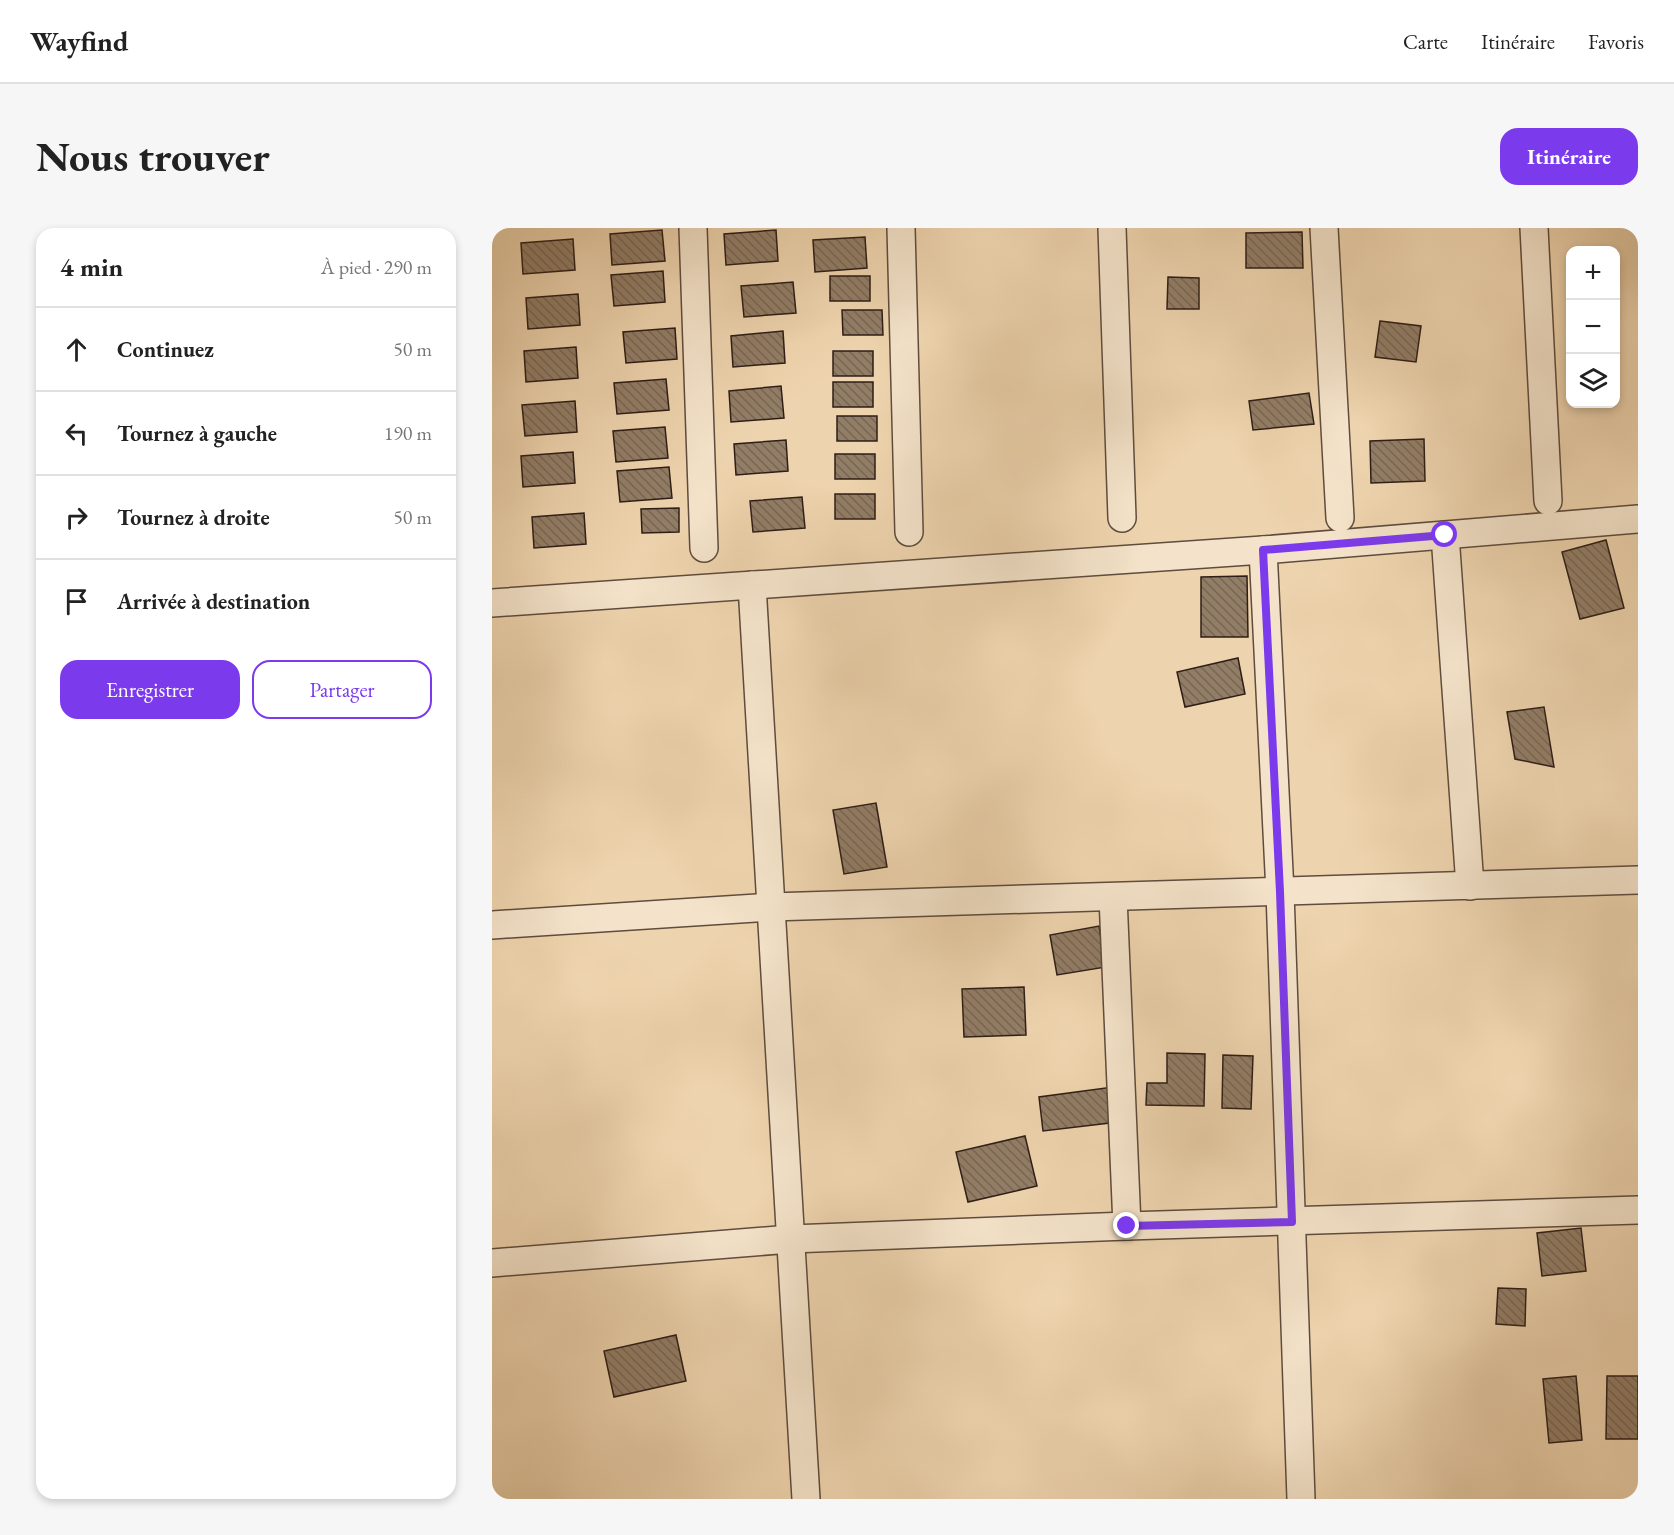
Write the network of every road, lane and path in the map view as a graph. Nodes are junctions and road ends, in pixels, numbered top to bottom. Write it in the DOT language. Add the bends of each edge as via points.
graph roads {
  1 [pos="693,228"];
  2 [pos="901,228"];
  3 [pos="1112,228"];
  4 [pos="1324,228"];
  5 [pos="1534,228"];
  6 [pos="1548,501"];
  7 [pos="1122,518"];
  8 [pos="1340,518"];
  9 [pos="1638,519"];
  10 [pos="909,532"];
  11 [pos="1445,535"];
  12 [pos="704,548"];
  13 [pos="1263,550"];
  14 [pos="752,585"];
  15 [pos="492,603"];
  16 [pos="1638,880"];
  17 [pos="1470,886"];
  18 [pos="1280,892"];
  19 [pos="1113,897"];
  20 [pos="771,907"];
  21 [pos="492,926"];
  22 [pos="1638,1210"];
  23 [pos="1292,1222"];
  24 [pos="1127,1226"];
  25 [pos="791,1239"];
  26 [pos="492,1263"];
  27 [pos="806,1499"];
  28 [pos="1301,1499"];
  1 -- 12 [label="street"];
  2 -- 10 [label="street"];
  3 -- 7 [label="street"];
  4 -- 8 [label="street"];
  5 -- 6 [label="street"];
  9 -- 11 [label="street"];
  11 -- 13 [label="street"];
  11 -- 17 [label="street"];
  13 -- 14 [label="street"];
  13 -- 18 [label="street"];
  14 -- 15 [label="street"];
  14 -- 20 [label="street"];
  16 -- 17 [label="street"];
  17 -- 18 [label="street"];
  18 -- 19 [label="street"];
  18 -- 23 [label="street"];
  19 -- 20 [label="street"];
  19 -- 24 [label="street"];
  20 -- 21 [label="street"];
  20 -- 25 [label="street"];
  22 -- 23 [label="street"];
  23 -- 24 [label="street"];
  23 -- 28 [label="street"];
  24 -- 25 [label="street"];
  25 -- 26 [label="street"];
  25 -- 27 [label="street"];
}
